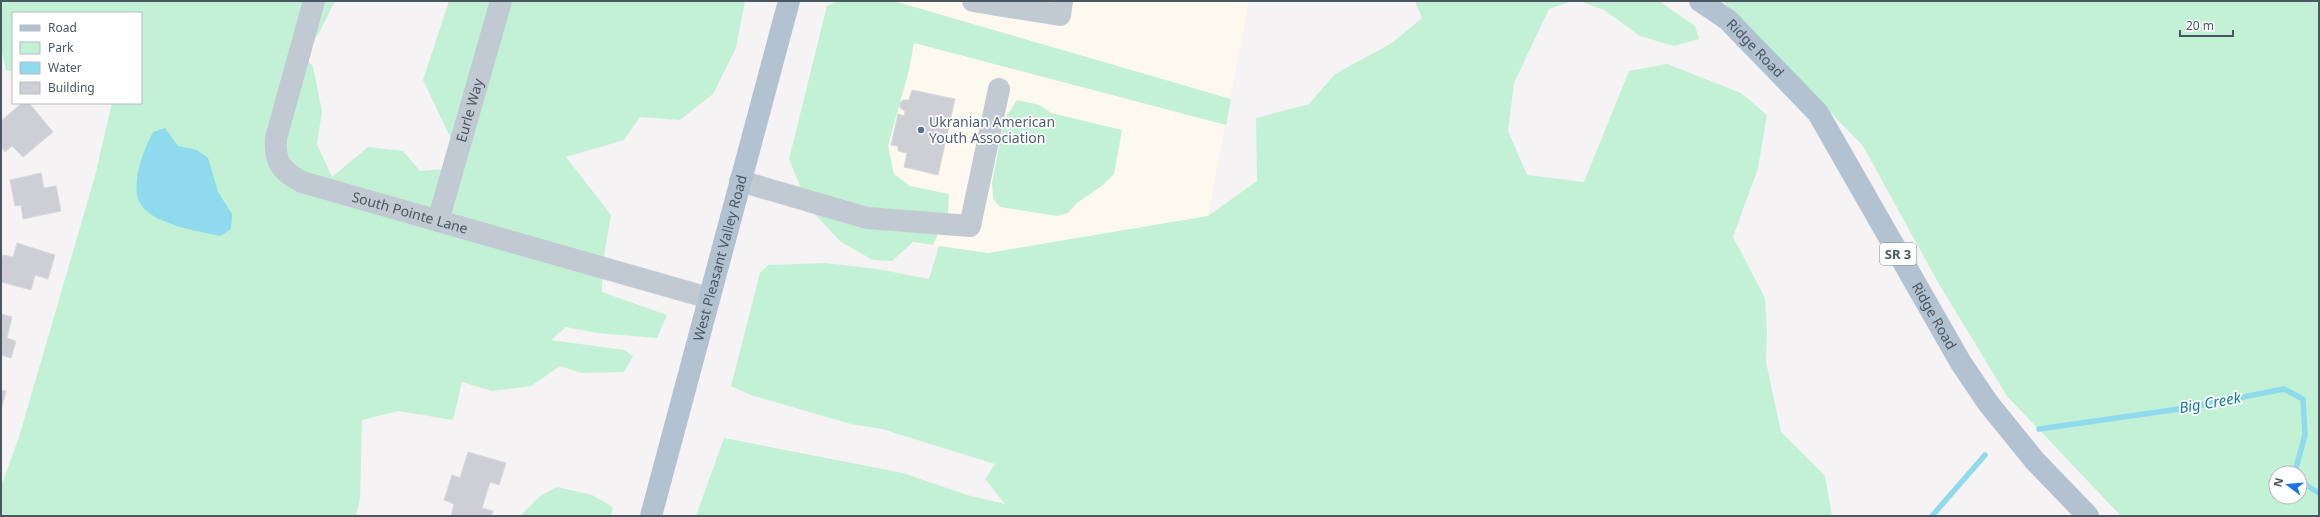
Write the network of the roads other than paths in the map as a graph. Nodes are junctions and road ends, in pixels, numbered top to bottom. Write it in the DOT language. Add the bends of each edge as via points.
graph roads {
  1 [pos="314,1"];
  2 [pos="501,1"];
  3 [pos="788,1"];
  4 [pos="973,1"];
  5 [pos="1062,1"];
  6 [pos="1700,1"];
  7 [pos="999,89"];
  8 [pos="740,181"];
  9 [pos="438,221"];
  10 [pos="709,298"];
  11 [pos="651,516"];
  12 [pos="2088,516"];
  1 -- 9 [label="street, South Pointe Lane" via="276,138 275,152 279,164 289,175 302,182"];
  2 -- 9 [label="street, Eurle Way"];
  3 -- 8 [label="main road, West Pleasant Valley Road"];
  4 -- 5 [label="street" via="1060,15"];
  6 -- 12 [label="main road, Ridge Road / SR 3" via="1728,20 1818,113 1961,363 1988,403 2035,461"];
  7 -- 8 [label="street" via="970,226 867,218"];
  8 -- 10 [label="main road, West Pleasant Valley Road"];
  9 -- 10 [label="street, South Pointe Lane"];
  10 -- 11 [label="main road, West Pleasant Valley Road"];
}
